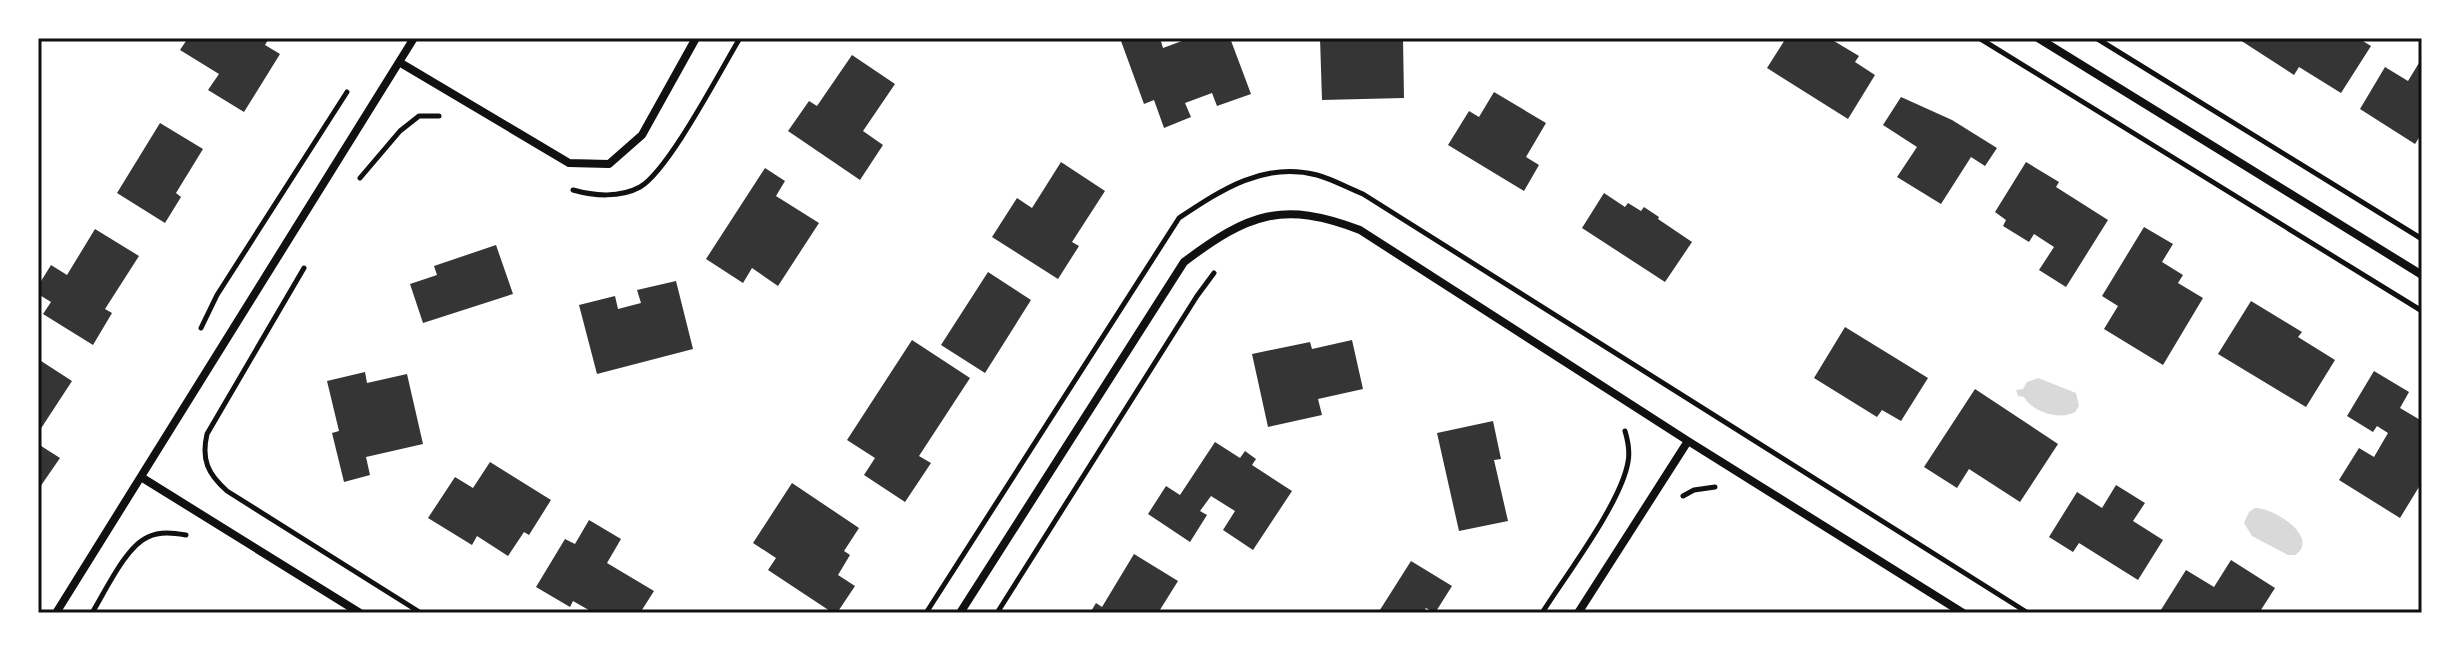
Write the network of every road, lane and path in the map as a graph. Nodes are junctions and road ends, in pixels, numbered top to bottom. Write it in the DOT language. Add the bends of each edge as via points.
graph roads {
  1 [pos="414,38"];
  2 [pos="696,38"];
  3 [pos="740,38"];
  4 [pos="1979,38"];
  5 [pos="2038,38"];
  6 [pos="2096,38"];
  7 [pos="399,62"];
  8 [pos="448,119"];
  9 [pos="565,187"];
  10 [pos="352,189"];
  11 [pos="2422,239"];
  12 [pos="1222,264"];
  13 [pos="304,267"];
  14 [pos="2422,275"];
  15 [pos="2422,311"];
  16 [pos="1618,421"];
  17 [pos="1688,441"];
  18 [pos="141,477"];
  19 [pos="1728,488"];
  20 [pos="1675,504"];
  21 [pos="195,539"];
  22 [pos="56,613"];
  23 [pos="92,613"];
  24 [pos="360,613"];
  25 [pos="421,613"];
  26 [pos="926,613"];
  27 [pos="960,613"];
  28 [pos="997,613"];
  29 [pos="1542,613"];
  30 [pos="1578,613"];
  31 [pos="1963,613"];
  32 [pos="2028,613"];
  1 -- 7 [label="street"];
  2 -- 7 [label="street" via="642,135 609,164 569,163"];
  3 -- 9 [label="path" via="654,176 639,187 604,195"];
  4 -- 15 [label="path"];
  5 -- 14 [label="street"];
  6 -- 11 [label="path"];
  7 -- 18 [label="street"];
  8 -- 10 [label="path" via="419,116"];
  12 -- 28 [label="path"];
  13 -- 25 [label="path" via="207,434 206,465 227,491"];
  16 -- 29 [label="path" via="1629,448 1620,486"];
  17 -- 27 [label="street" via="1360,230 1287,213 1242,223 1184,262"];
  17 -- 30 [label="street"];
  17 -- 31 [label="street"];
  18 -- 22 [label="street"];
  18 -- 24 [label="street"];
  19 -- 20 [label="path" via="1694,490"];
  21 -- 23 [label="path" via="168,533 135,545"];
  26 -- 32 [label="path" via="1179,218 1246,179 1283,170 1317,175 1363,194"];
}
